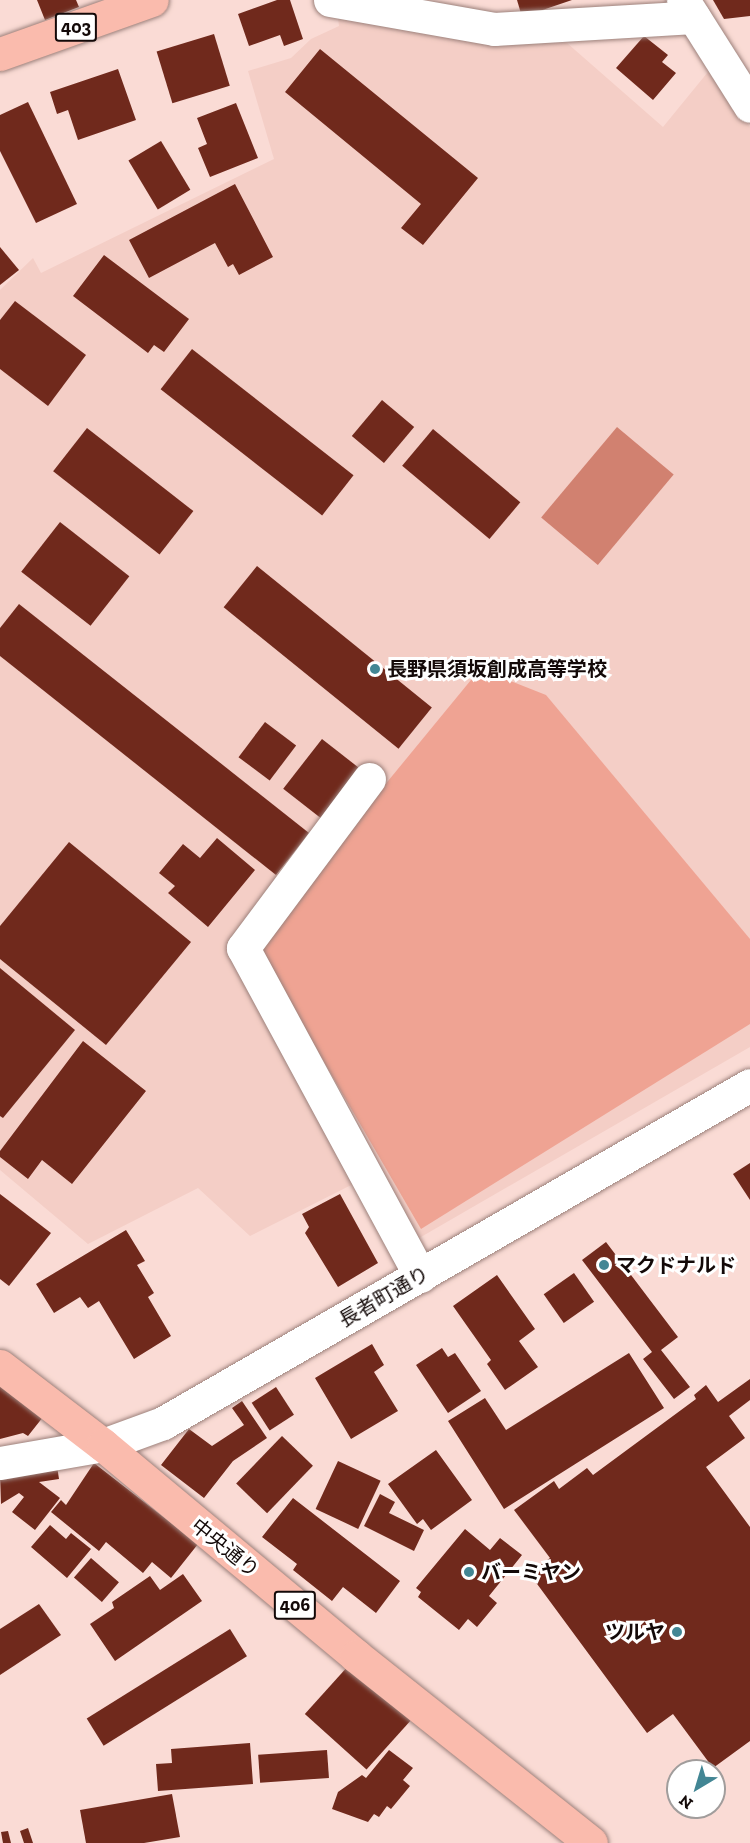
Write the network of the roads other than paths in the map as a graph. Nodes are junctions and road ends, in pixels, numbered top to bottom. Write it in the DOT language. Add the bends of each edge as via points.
graph roads {
  1 [pos="152,0"];
  2 [pos="330,0"];
  3 [pos="688,8"];
  4 [pos="0,54"];
  5 [pos="750,105"];
  6 [pos="369,779"];
  7 [pos="750,1085"];
  8 [pos="420,1276"];
  9 [pos="0,1366"];
  10 [pos="103,1445"];
  11 [pos="0,1463"];
  12 [pos="591,1843"];
  1 -- 4 [label="highway, 403"];
  2 -- 3 [label="street" via="494,30"];
  3 -- 5 [label="street"];
  6 -- 8 [label="street" via="243,948"];
  7 -- 8 [label="street, 長者町通り"];
  8 -- 10 [label="street, 長者町通り" via="163,1423"];
  9 -- 10 [label="highway, 中央通り / 406"];
  10 -- 11 [label="street, 長者町通り"];
  10 -- 12 [label="highway, 中央通り / 406" via="356,1656"];
}
